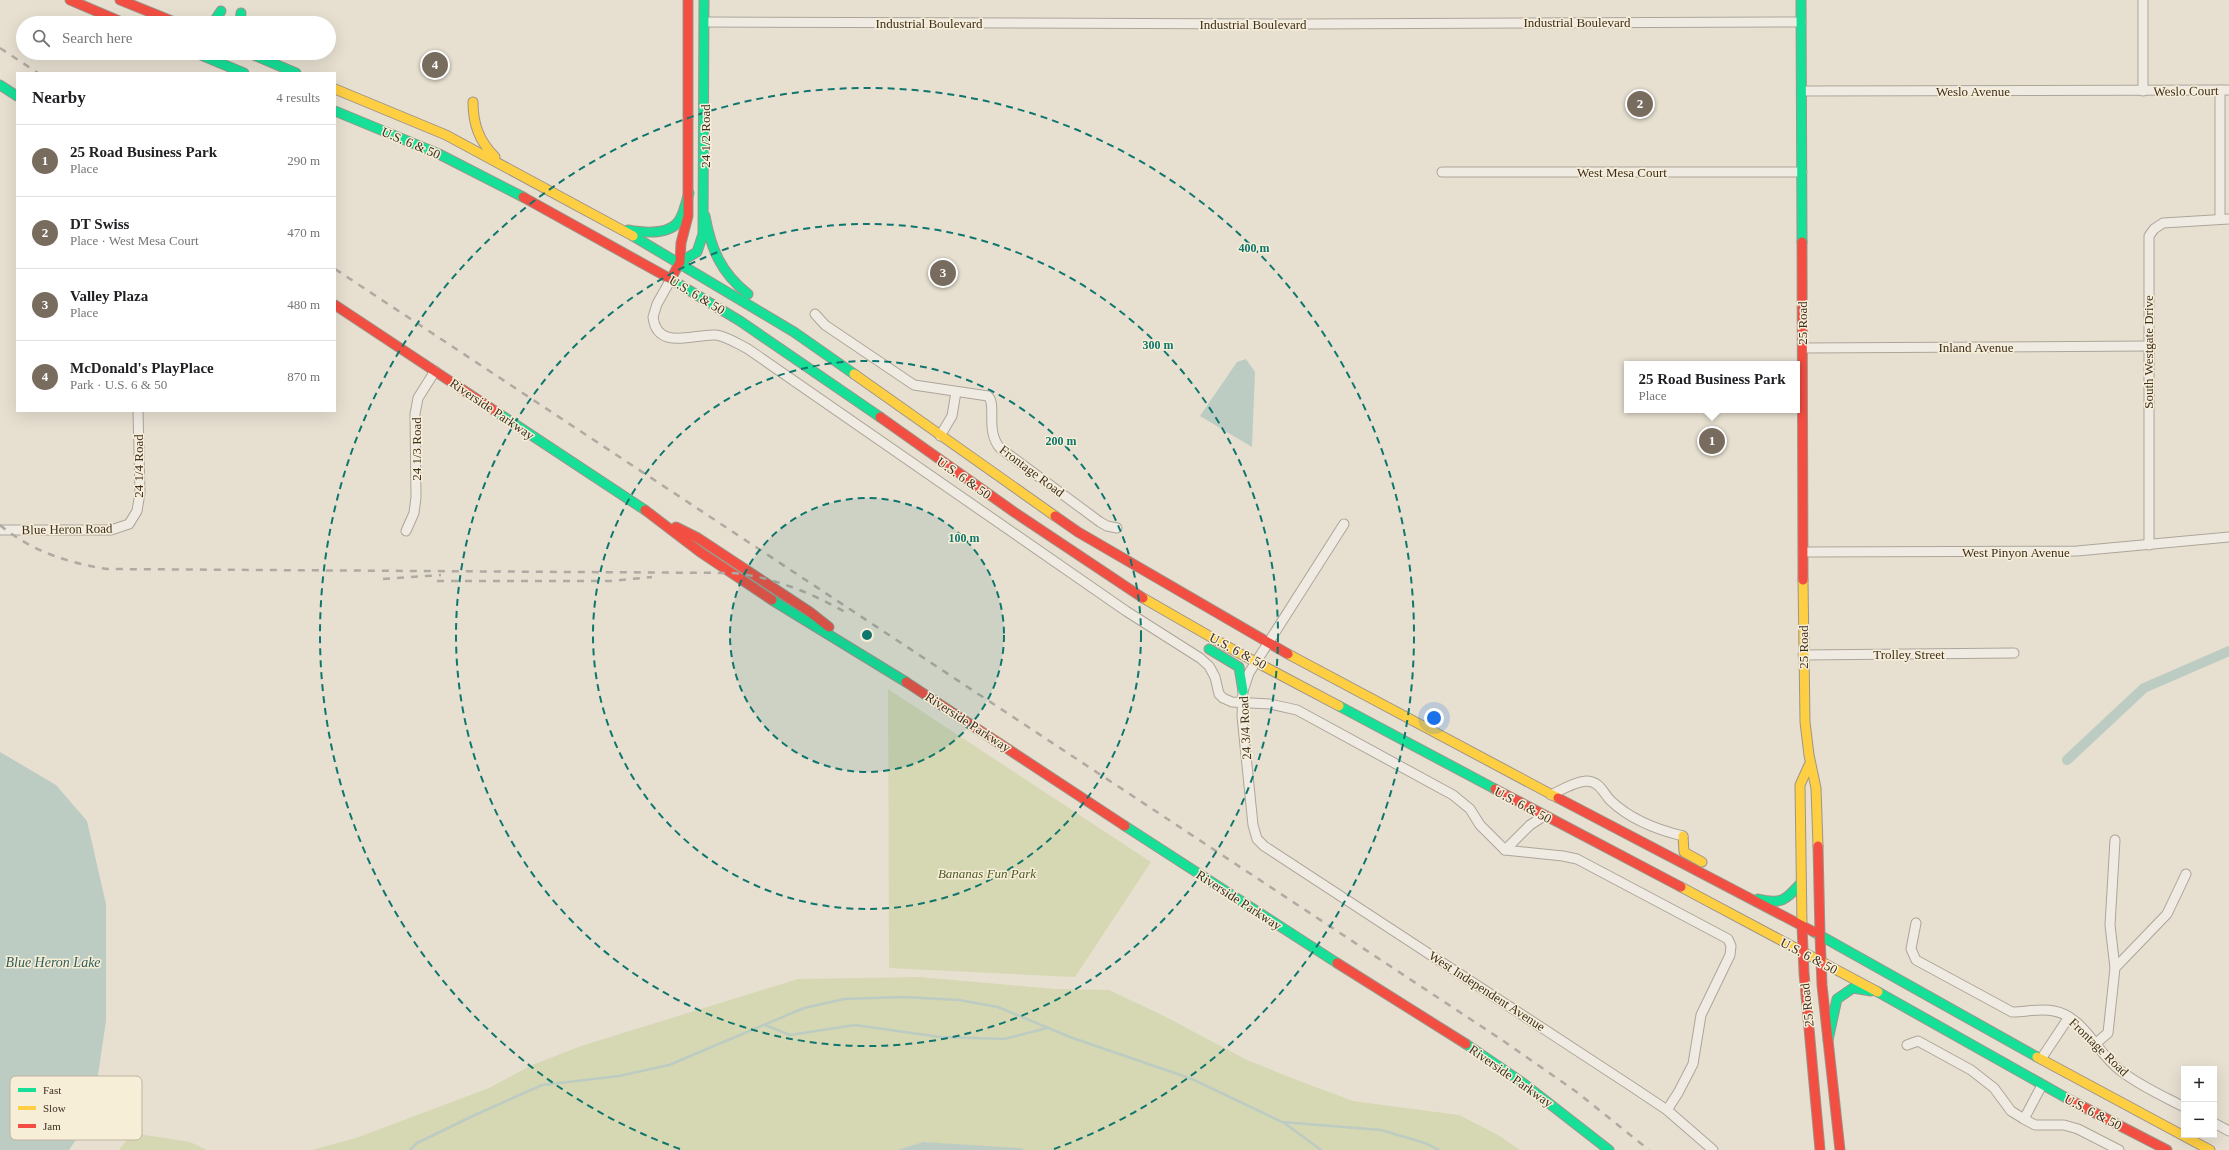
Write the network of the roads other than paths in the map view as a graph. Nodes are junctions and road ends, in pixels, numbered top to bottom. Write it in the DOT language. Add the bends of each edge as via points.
graph roads {
  1 [pos="70,0"];
  2 [pos="120,0"];
  3 [pos="688,0"];
  4 [pos="695,0"];
  5 [pos="704,0"];
  6 [pos="1801,0"];
  7 [pos="2143,0"];
  8 [pos="222,11"];
  9 [pos="241,13"];
  10 [pos="108,16"];
  11 [pos="159,16"];
  12 [pos="219,16"];
  13 [pos="241,16"];
  14 [pos="688,18"];
  15 [pos="704,22"];
  16 [pos="1801,22"];
  17 [pos="213,60"];
  18 [pos="265,60"];
  19 [pos="273,60"];
  20 [pos="283,68"];
  21 [pos="242,72"];
  22 [pos="293,72"];
  23 [pos="705,78"];
  24 [pos="0,85"];
  25 [pos="336,89"];
  26 [pos="2224,90"];
  27 [pos="1802,91"];
  28 [pos="2143,91"];
  29 [pos="16,95"];
  30 [pos="473,102"];
  31 [pos="336,111"];
  32 [pos="508,167"];
  33 [pos="1442,172"];
  34 [pos="1802,172"];
  35 [pos="689,193"];
  36 [pos="705,216"];
  37 [pos="2224,219"];
  38 [pos="621,229"];
  39 [pos="680,262"];
  40 [pos="670,279"];
  41 [pos="336,306"];
  42 [pos="815,314"];
  43 [pos="794,332"];
  44 [pos="2149,346"];
  45 [pos="1803,348"];
  46 [pos="803,363"];
  47 [pos="435,371"];
  48 [pos="956,392"];
  49 [pos="138,412"];
  50 [pos="940,436"];
  51 [pos="132,520"];
  52 [pos="1344,524"];
  53 [pos="1117,528"];
  54 [pos="0,530"];
  55 [pos="406,531"];
  56 [pos="2229,536"];
  57 [pos="2148,545"];
  58 [pos="1803,552"];
  59 [pos="1102,572"];
  60 [pos="1140,584"];
  61 [pos="1142,609"];
  62 [pos="1265,642"];
  63 [pos="1202,645"];
  64 [pos="1254,645"];
  65 [pos="2014,653"];
  66 [pos="1803,655"];
  67 [pos="1256,660"];
  68 [pos="1243,691"];
  69 [pos="1242,702"];
  70 [pos="1392,735"];
  71 [pos="1809,766"];
  72 [pos="1524,794"];
  73 [pos="1551,795"];
  74 [pos="1536,798"];
  75 [pos="1544,816"];
  76 [pos="1575,820"];
  77 [pos="1683,836"];
  78 [pos="1257,839"];
  79 [pos="2115,840"];
  80 [pos="1504,850"];
  81 [pos="1642,852"];
  82 [pos="1676,860"];
  83 [pos="2186,874"];
  84 [pos="1801,883"];
  85 [pos="1732,890"];
  86 [pos="1744,896"];
  87 [pos="1916,923"];
  88 [pos="1802,926"];
  89 [pos="1820,935"];
  90 [pos="1802,954"];
  91 [pos="1821,963"];
  92 [pos="2115,968"];
  93 [pos="1903,1005"];
  94 [pos="2069,1017"];
  95 [pos="1943,1029"];
  96 [pos="1828,1040"];
  97 [pos="2095,1044"];
  98 [pos="1907,1045"];
  99 [pos="2014,1058"];
  100 [pos="2041,1059"];
  101 [pos="2026,1062"];
  102 [pos="2060,1084"];
  103 [pos="2042,1085"];
  104 [pos="2181,1105"];
  105 [pos="1667,1110"];
  106 [pos="2024,1119"];
  107 [pos="2217,1125"];
  108 [pos="2229,1131"];
  109 [pos="2157,1133"];
  110 [pos="1609,1150"];
  111 [pos="1713,1150"];
  112 [pos="1820,1150"];
  113 [pos="1840,1150"];
  114 [pos="2119,1150"];
  115 [pos="2167,1150"];
  116 [pos="2206,1150"];
  117 [pos="2210,1150"];
  1 -- 10 [label="main road"];
  2 -- 11 [label="main road"];
  3 -- 14 [label="main road, 24 1/2 Road"];
  4 -- 15 [label="main road" via="697,13"];
  5 -- 15 [label="main road, 24 1/2 Road"];
  6 -- 16 [label="main road, 25 Road"];
  7 -- 28 [label="street"];
  8 -- 12 [label="main road"];
  9 -- 13 [label="main road"];
  14 -- 23 [label="main road" via="696,27 700,63"];
  14 -- 35 [label="main road, 24 1/2 Road"];
  15 -- 16 [label="street, Industrial Boulevard"];
  15 -- 23 [label="main road, 24 1/2 Road"];
  16 -- 27 [label="main road, 25 Road"];
  17 -- 21 [label="main road"];
  18 -- 20 [label="main road"];
  19 -- 20 [label="main road"];
  20 -- 22 [label="main road"];
  23 -- 36 [label="main road, 24 1/2 Road"];
  24 -- 29 [label="main road"];
  25 -- 32 [label="main road, U.S. 6 & 50" via="446,135"];
  26 -- 28 [label="street, Weslo Court"];
  26 -- 37 [label="street"];
  27 -- 28 [label="street, Weslo Avenue"];
  27 -- 34 [label="main road, 25 Road"];
  30 -- 32 [label="main road" via="472,115 478,134 493,156"];
  31 -- 40 [label="main road, U.S. 6 & 50" via="439,154"];
  32 -- 38 [label="main road, U.S. 6 & 50"];
  33 -- 34 [label="street, West Mesa Court"];
  34 -- 45 [label="main road, 25 Road"];
  35 -- 38 [label="main road" via="680,219 668,229 650,232"];
  35 -- 39 [label="main road, 24 1/2 Road"];
  36 -- 39 [label="main road, 24 1/2 Road" via="700,247 697,252"];
  36 -- 43 [label="main road" via="713,255 724,270 745,292 783,317"];
  37 -- 44 [label="street, South Westgate Drive" via="2163,223 2151,232 2148,241"];
  38 -- 39 [label="main road, U.S. 6 & 50"];
  39 -- 40 [label="main road, 24 1/2 Road"];
  39 -- 43 [label="main road, U.S. 6 & 50"];
  40 -- 46 [label="main road, U.S. 6 & 50"];
  40 -- 69 [label="street" via="653,317 660,331 680,340 722,336 748,349 1126,611 1200,658 1209,666 1215,677 1219,694 1232,702"];
  41 -- 47 [label="main road, Riverside Parkway"];
  42 -- 48 [label="street, Frontage Road" via="825,325 906,381 914,385"];
  43 -- 50 [label="main road, U.S. 6 & 50"];
  44 -- 45 [label="street, Inland Avenue"];
  44 -- 57 [label="street, South Westgate Drive"];
  45 -- 58 [label="main road, 25 Road"];
  46 -- 50 [label="main road" via="832,374 926,437"];
  46 -- 59 [label="main road, U.S. 6 & 50"];
  47 -- 55 [label="street, 24 1/3 Road" via="418,398 415,414 416,502"];
  47 -- 110 [label="main road, Riverside Parkway" via="649,513 691,547 805,621 865,655 1234,898 1481,1054"];
  48 -- 50 [label="street" via="954,412"];
  48 -- 53 [label="street, Frontage Road" via="990,398 992,436 1000,448 1100,522"];
  49 -- 51 [label="street, 24 1/4 Road" via="140,493"];
  50 -- 62 [label="main road, U.S. 6 & 50" via="1082,535"];
  51 -- 54 [label="street, Blue Heron Road" via="123,527 111,530"];
  52 -- 62 [label="street, 24 3/4 Road"];
  56 -- 57 [label="street, West Pinyon Avenue"];
  57 -- 58 [label="street, West Pinyon Avenue" via="2077,551"];
  58 -- 66 [label="main road, 25 Road"];
  59 -- 60 [label="main road"];
  59 -- 61 [label="main road" via="1126,599"];
  59 -- 67 [label="main road, U.S. 6 & 50" via="1129,590"];
  62 -- 64 [label="main road"];
  62 -- 67 [label="street, 24 3/4 Road"];
  62 -- 73 [label="main road, U.S. 6 & 50"];
  63 -- 68 [label="main road" via="1239,667"];
  65 -- 66 [label="street, Trolley Street"];
  66 -- 71 [label="main road, 25 Road"];
  67 -- 68 [label="street, 24 3/4 Road"];
  67 -- 70 [label="main road, U.S. 6 & 50"];
  68 -- 69 [label="street, 24 3/4 Road"];
  69 -- 78 [label="street, 24 3/4 Road" via="1253,825"];
  69 -- 80 [label="street" via="1270,704 1297,710 1404,767 1453,795 1470,809 1480,825"];
  70 -- 72 [label="main road" via="1441,750"];
  70 -- 75 [label="main road, U.S. 6 & 50"];
  71 -- 84 [label="main road, 25 Road" via="1800,785"];
  71 -- 89 [label="main road, 25 Road" via="1816,788"];
  73 -- 74 [label="main road"];
  73 -- 77 [label="street" via="1586,781 1600,786 1610,800 1621,809 1661,830"];
  73 -- 82 [label="main road, U.S. 6 & 50"];
  75 -- 76 [label="main road" via="1561,813"];
  75 -- 80 [label="street" via="1530,825"];
  75 -- 90 [label="main road, U.S. 6 & 50"];
  77 -- 85 [label="main road" via="1684,852 1722,873"];
  78 -- 105 [label="street, West Independent Avenue"];
  79 -- 92 [label="street" via="2110,925"];
  80 -- 105 [label="street" via="1577,859 1726,936 1730,942 1730,955 1701,1016 1693,1064"];
  81 -- 82 [label="main road"];
  82 -- 85 [label="main road, U.S. 6 & 50"];
  83 -- 92 [label="street" via="2167,914"];
  84 -- 86 [label="main road" via="1792,896 1780,902"];
  84 -- 88 [label="main road, 25 Road"];
  85 -- 86 [label="main road, U.S. 6 & 50"];
  86 -- 88 [label="main road, U.S. 6 & 50"];
  87 -- 94 [label="street, Frontage Road" via="1911,949 1916,960 2012,1012 2040,1009 2055,1011"];
  88 -- 89 [label="main road, U.S. 6 & 50"];
  88 -- 90 [label="main road, 25 Road"];
  89 -- 91 [label="main road, 25 Road"];
  89 -- 100 [label="main road, U.S. 6 & 50"];
  90 -- 91 [label="main road, U.S. 6 & 50"];
  90 -- 112 [label="main road, 25 Road"];
  91 -- 93 [label="main road, U.S. 6 & 50"];
  91 -- 96 [label="main road, 25 Road"];
  92 -- 97 [label="street" via="2108,1033"];
  93 -- 95 [label="main road, U.S. 6 & 50"];
  93 -- 96 [label="main road" via="1868,990 1847,990 1835,1004"];
  94 -- 97 [label="street, Frontage Road" via="2085,1030"];
  94 -- 100 [label="street"];
  95 -- 99 [label="main road" via="1968,1034"];
  95 -- 103 [label="main road, U.S. 6 & 50"];
  96 -- 113 [label="main road, 25 Road"];
  97 -- 104 [label="street, Frontage Road" via="2120,1071"];
  98 -- 106 [label="street" via="1918,1041 1971,1070 1994,1088 2010,1111"];
  100 -- 101 [label="main road" via="2035,1064"];
  100 -- 117 [label="main road, U.S. 6 & 50"];
  102 -- 103 [label="main road"];
  103 -- 106 [label="street"];
  103 -- 115 [label="main road, U.S. 6 & 50"];
  105 -- 111 [label="street, West Independent Avenue"];
  106 -- 114 [label="street" via="2035,1125 2064,1125 2078,1129"];
  107 -- 108 [label="street"];
  109 -- 116 [label="main road"];
}
